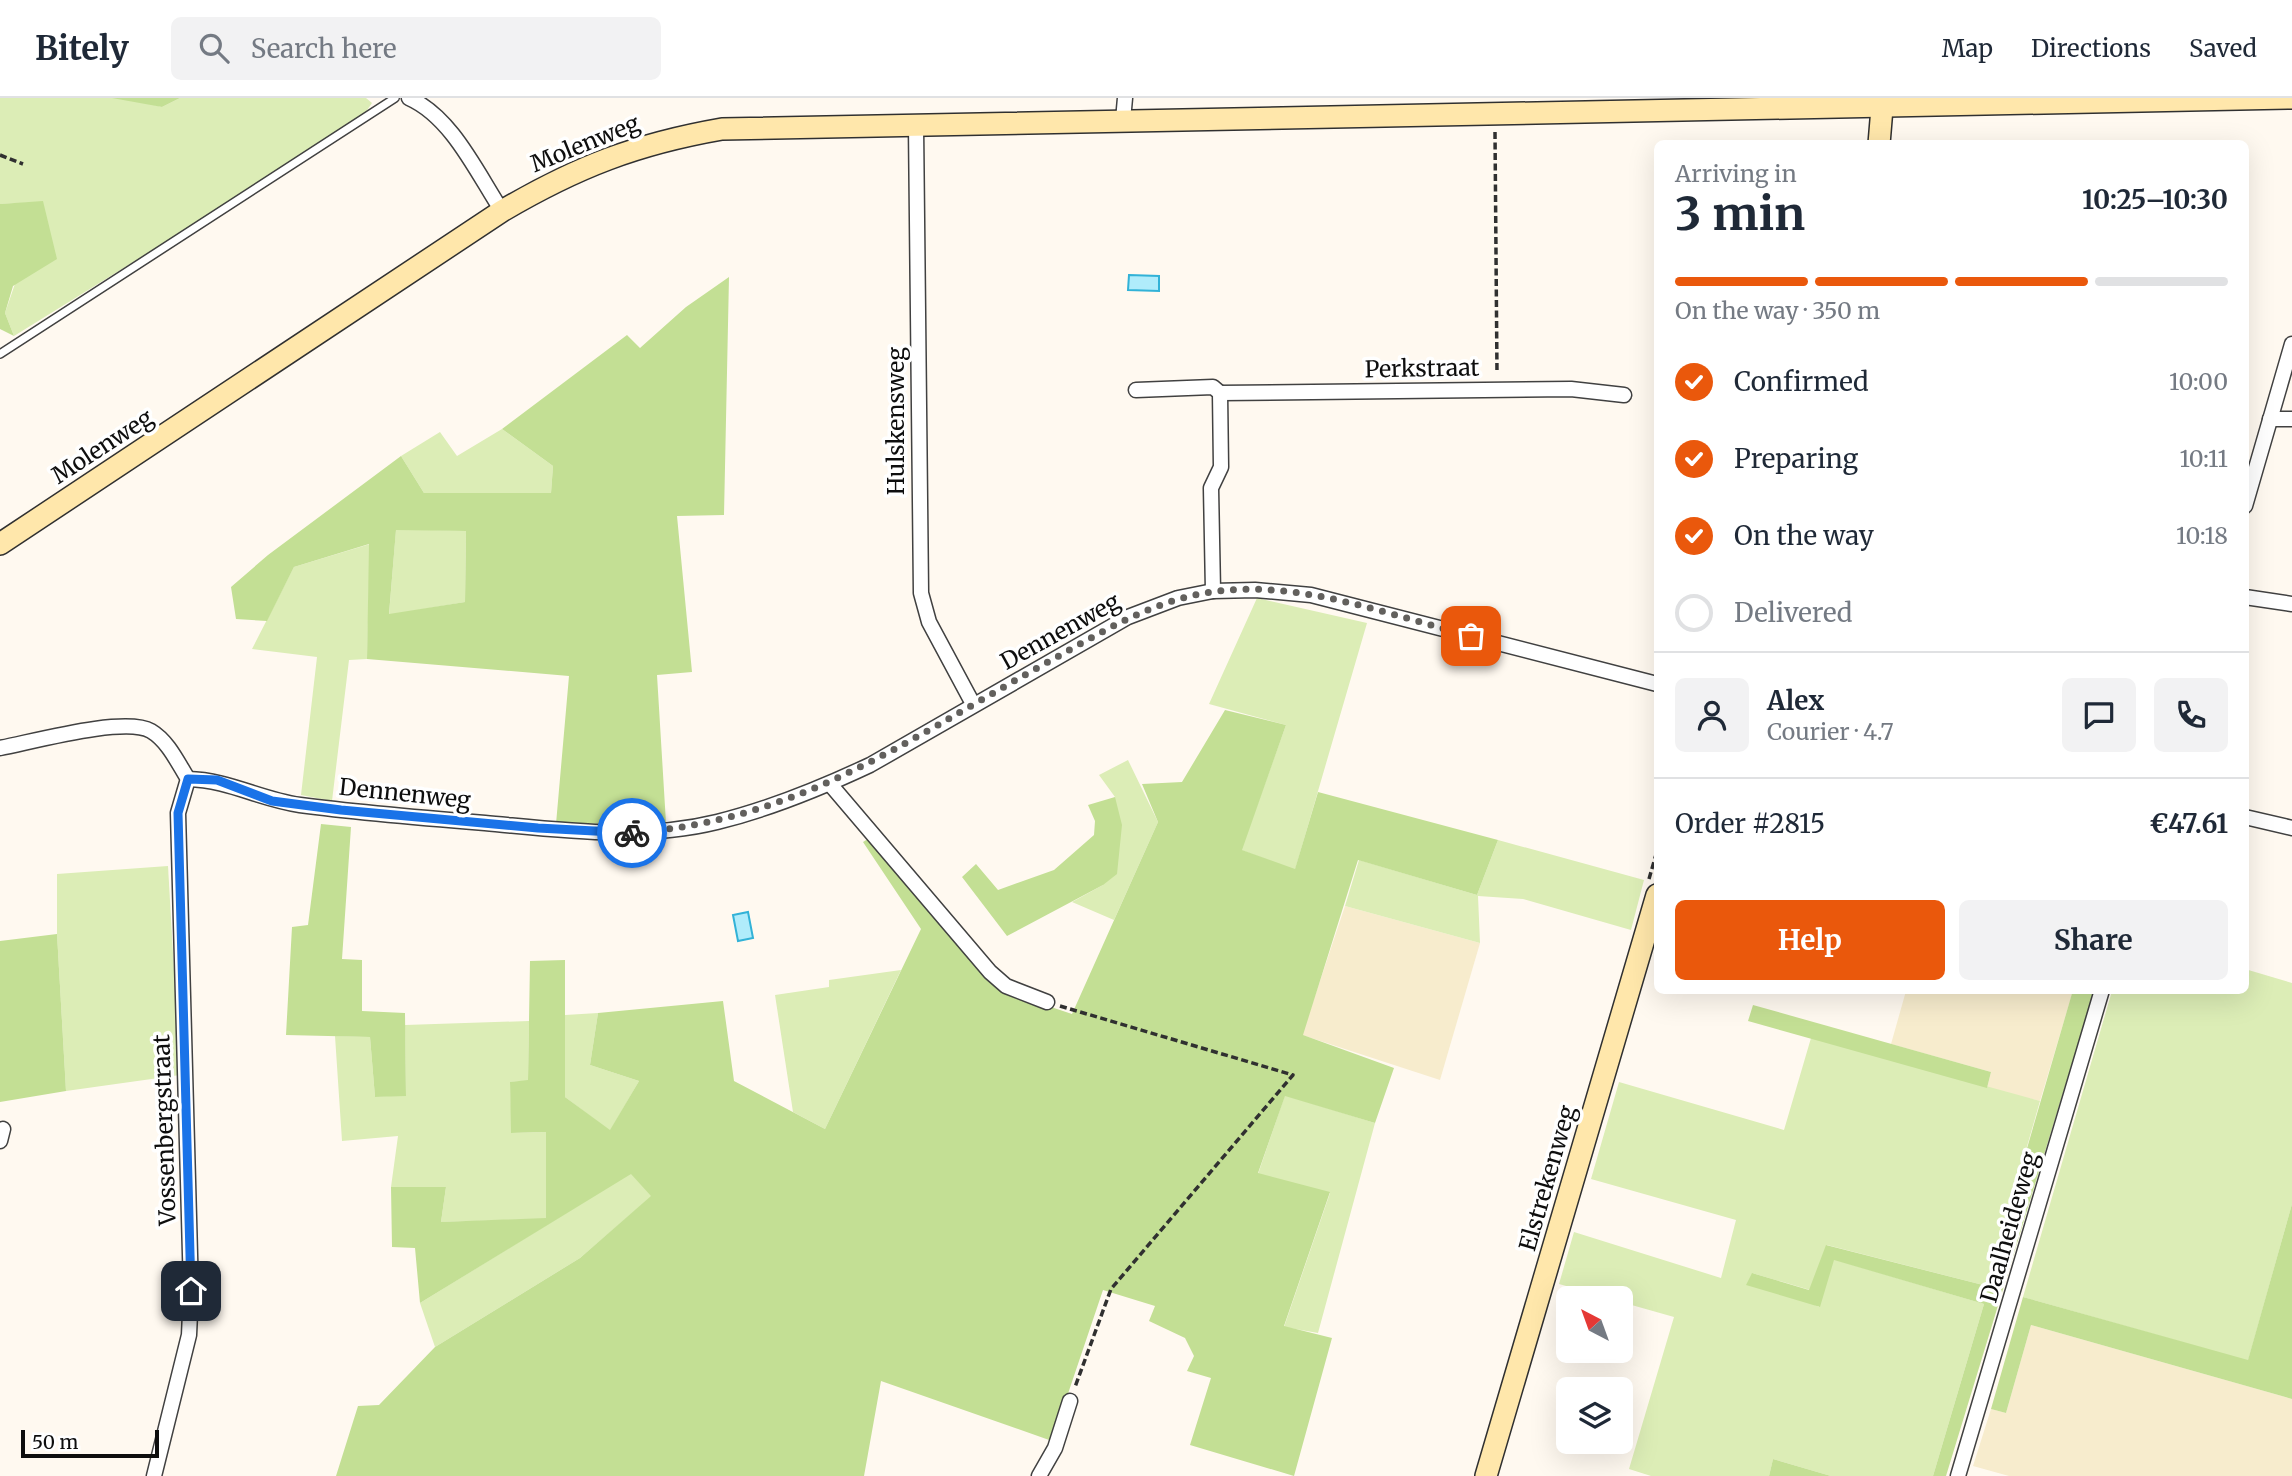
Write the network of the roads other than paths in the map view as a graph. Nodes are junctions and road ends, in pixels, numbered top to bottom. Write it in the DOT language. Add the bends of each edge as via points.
graph roads {
  1 [pos="395,98"];
  2 [pos="409,98"];
  3 [pos="1125,98"];
  4 [pos="2292,99"];
  5 [pos="1882,108"];
  6 [pos="1123,120"];
  7 [pos="916,125"];
  8 [pos="1879,140"];
  9 [pos="502,211"];
  10 [pos="2292,344"];
  11 [pos="0,354"];
  12 [pos="1136,390"];
  13 [pos="1220,393"];
  14 [pos="1624,395"];
  15 [pos="2270,419"];
  16 [pos="2292,419"];
  17 [pos="2249,492"];
  18 [pos="0,544"];
  19 [pos="1213,591"];
  20 [pos="2249,598"];
  21 [pos="2292,604"];
  22 [pos="1654,683"];
  23 [pos="973,704"];
  24 [pos="0,748"];
  25 [pos="188,779"];
  26 [pos="830,784"];
  27 [pos="2249,818"];
  28 [pos="2292,828"];
  29 [pos="1654,905"];
  30 [pos="2101,994"];
  31 [pos="1047,1002"];
  32 [pos="1070,1401"];
  33 [pos="154,1476"];
  34 [pos="1039,1476"];
  35 [pos="1486,1476"];
  36 [pos="1958,1476"];
  1 -- 11 [label="lane"];
  2 -- 9 [label="street" via="423,104 444,125"];
  3 -- 6 [label="street"];
  4 -- 5 [label="street, Molenweg"];
  5 -- 6 [label="street, Molenweg"];
  5 -- 8 [label="street"];
  6 -- 7 [label="street, Molenweg"];
  7 -- 9 [label="street, Molenweg" via="722,129 673,138 584,167"];
  7 -- 23 [label="street, Hulskensweg" via="921,593 929,622"];
  9 -- 18 [label="street, Molenweg"];
  10 -- 15 [label="street"];
  12 -- 13 [label="street, Perkstraat" via="1213,387"];
  13 -- 14 [label="street, Perkstraat" via="1571,388"];
  13 -- 19 [label="street" via="1221,467 1211,488"];
  15 -- 16 [label="street"];
  15 -- 17 [label="street"];
  19 -- 22 [label="street, Dennenweg" via="1311,595"];
  19 -- 23 [label="street, Dennenweg" via="1178,598 1128,617"];
  20 -- 21 [label="street"];
  23 -- 26 [label="street, Dennenweg"];
  24 -- 25 [label="street" via="119,725 150,730 168,746"];
  25 -- 26 [label="street, Dennenweg" via="217,780 272,801 341,810 620,834 716,822"];
  25 -- 33 [label="street, Vossenbergstraat" via="178,813 189,1335"];
  26 -- 31 [label="street" via="990,972 1006,986"];
  27 -- 28 [label="street"];
  29 -- 35 [label="street, Elstrekenweg"];
  30 -- 36 [label="street, Daalheideweg"];
  32 -- 34 [label="street" via="1055,1448"];
}
